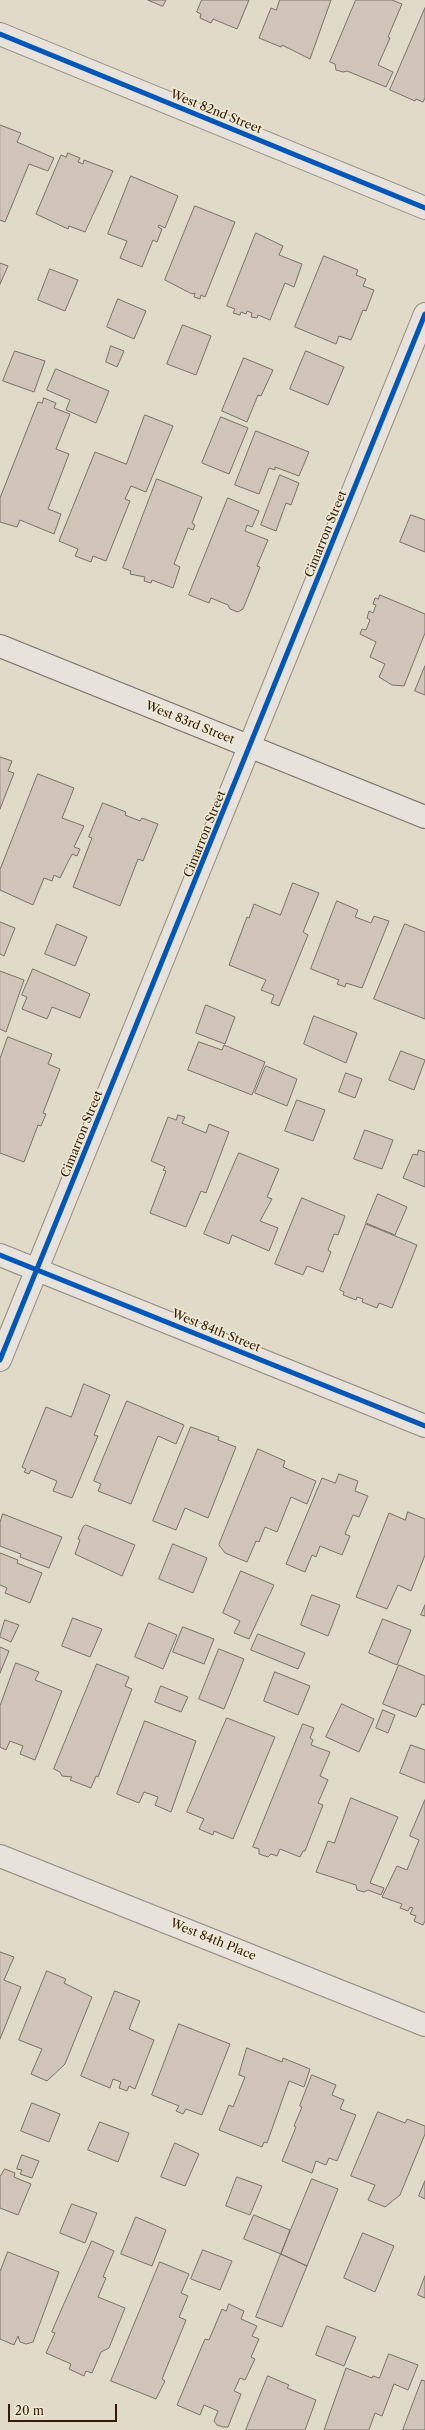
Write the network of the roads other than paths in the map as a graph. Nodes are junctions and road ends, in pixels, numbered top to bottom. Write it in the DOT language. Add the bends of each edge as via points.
graph roads {
  1 [pos="0,34"];
  2 [pos="425,208"];
  3 [pos="425,314"];
  4 [pos="0,646"];
  5 [pos="251,747"];
  6 [pos="425,817"];
  7 [pos="0,1255"];
  8 [pos="37,1270"];
  9 [pos="0,1360"];
  10 [pos="425,1426"];
  11 [pos="0,1856"];
  12 [pos="425,2025"];
  1 -- 2 [label="street, West 82nd Street"];
  3 -- 5 [label="street, Cimarron Street"];
  4 -- 5 [label="street, West 83rd Street"];
  5 -- 6 [label="street, West 83rd Street"];
  5 -- 8 [label="street, Cimarron Street"];
  7 -- 8 [label="street, West 84th Street"];
  8 -- 9 [label="street, Cimarron Street"];
  8 -- 10 [label="street, West 84th Street"];
  11 -- 12 [label="street, West 84th Place"];
}
